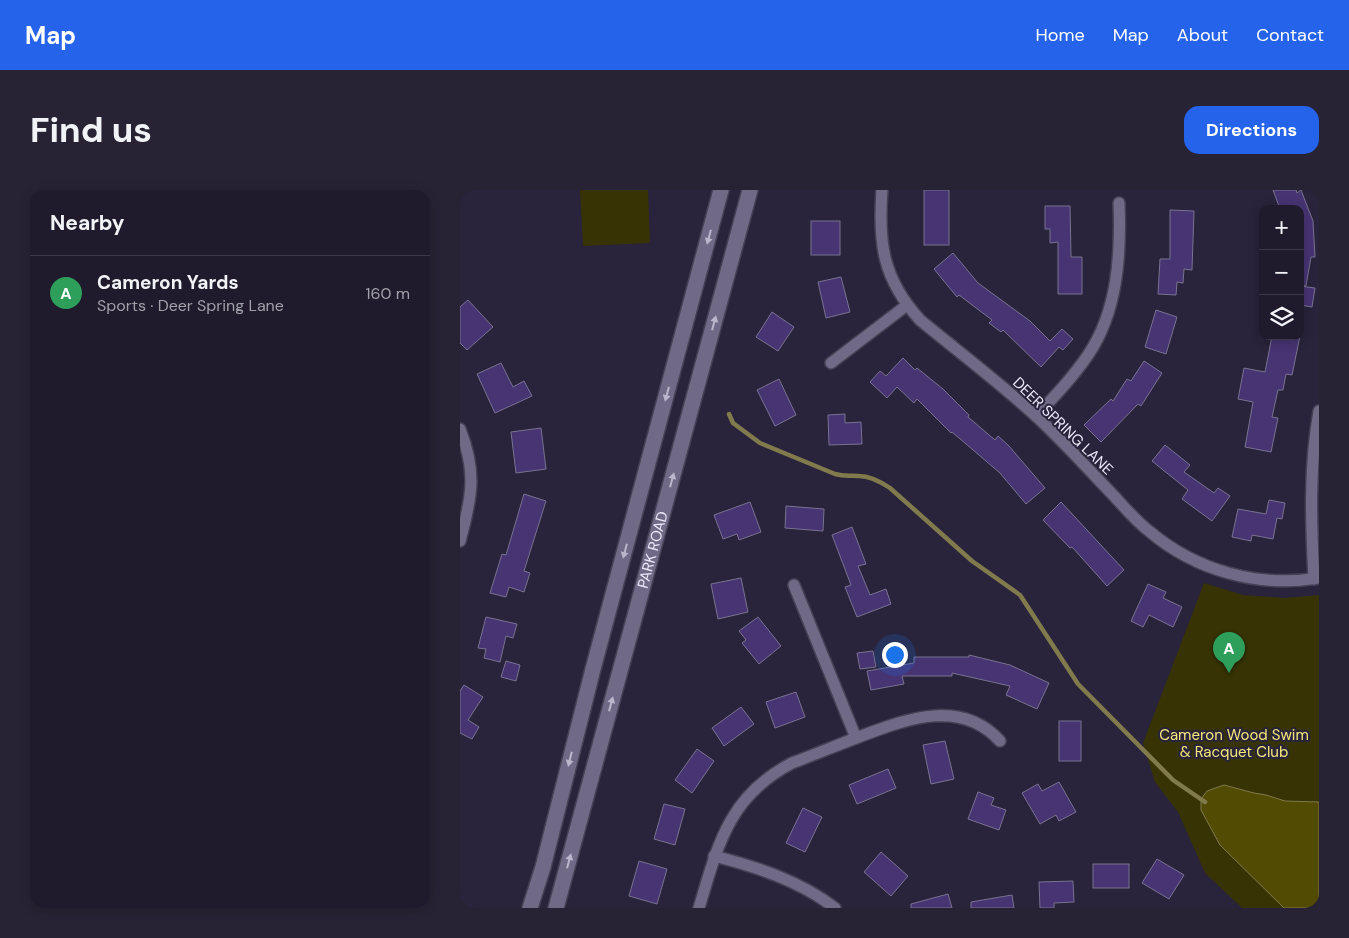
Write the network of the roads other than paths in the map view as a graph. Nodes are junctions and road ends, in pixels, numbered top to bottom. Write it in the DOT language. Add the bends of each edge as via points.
graph roads {
  1 [pos="722,190"];
  2 [pos="750,190"];
  3 [pos="882,190"];
  4 [pos="1119,203"];
  5 [pos="907,305"];
  6 [pos="831,363"];
  7 [pos="1319,411"];
  8 [pos="1036,416"];
  9 [pos="460,429"];
  10 [pos="460,541"];
  11 [pos="1316,579"];
  12 [pos="794,585"];
  13 [pos="856,738"];
  14 [pos="1000,741"];
  15 [pos="714,856"];
  16 [pos="530,908"];
  17 [pos="556,908"];
  18 [pos="699,908"];
  19 [pos="835,908"];
  1 -- 16 [label="main road, PARK ROAD, one-way"];
  17 -- 2 [label="main road, PARK ROAD, one-way"];
  3 -- 5 [label="street, DEER SPRING LANE" via="880,221 883,251 893,280"];
  4 -- 8 [label="street" via="1118,265 1112,298 1101,329 1089,354 1070,380"];
  5 -- 6 [label="street"];
  5 -- 8 [label="street, DEER SPRING LANE" via="920,320"];
  7 -- 11 [label="street" via="1310,515"];
  8 -- 11 [label="street, DEER SPRING LANE" via="1139,523 1172,548 1219,571 1246,578 1273,581"];
  9 -- 10 [label="street" via="472,477"];
  12 -- 13 [label="street"];
  13 -- 14 [label="street" via="912,719 950,716 966,718 981,725"];
  13 -- 15 [label="street" via="792,763 769,777 734,813"];
  15 -- 18 [label="street"];
  15 -- 19 [label="street" via="785,879"];
}
